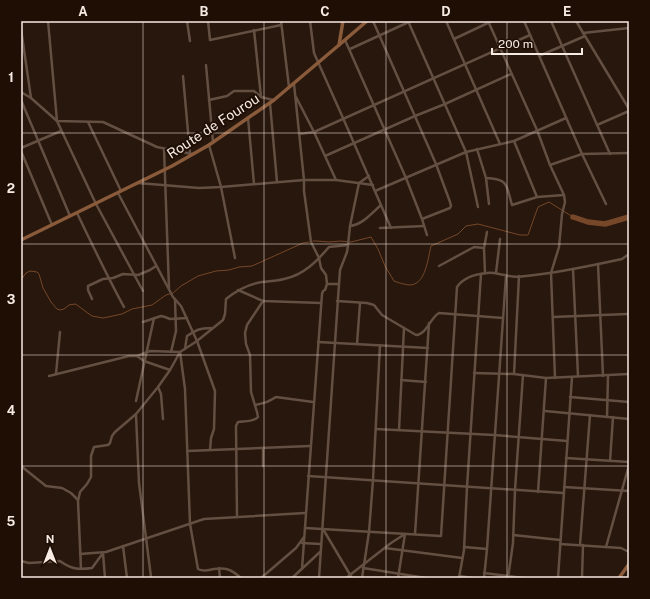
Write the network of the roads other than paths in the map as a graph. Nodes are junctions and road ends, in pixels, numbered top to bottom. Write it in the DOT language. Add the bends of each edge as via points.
graph roads {
  1 [pos="48,21"];
  2 [pos="187,21"];
  3 [pos="208,21"];
  4 [pos="281,21"];
  5 [pos="310,21"];
  6 [pos="343,21"];
  7 [pos="367,21"];
  8 [pos="373,21"];
  9 [pos="409,21"];
  10 [pos="446,21"];
  11 [pos="492,21"];
  12 [pos="524,21"];
  13 [pos="551,21"];
  14 [pos="576,21"];
  15 [pos="488,22"];
  16 [pos="281,25"];
  17 [pos="629,28"];
  18 [pos="21,29"];
  19 [pos="254,30"];
  20 [pos="584,34"];
  21 [pos="379,35"];
  22 [pos="530,35"];
  23 [pos="345,39"];
  24 [pos="454,39"];
  25 [pos="190,41"];
  26 [pos="339,45"];
  27 [pos="562,46"];
  28 [pos="350,49"];
  29 [pos="500,49"];
  30 [pos="539,56"];
  31 [pos="319,63"];
  32 [pos="206,65"];
  33 [pos="465,65"];
  34 [pos="511,74"];
  35 [pos="183,76"];
  36 [pos="434,78"];
  37 [pos="294,83"];
  38 [pos="289,87"];
  39 [pos="30,89"];
  40 [pos="477,90"];
  41 [pos="403,91"];
  42 [pos="295,94"];
  43 [pos="21,96"];
  44 [pos="261,97"];
  45 [pos="31,98"];
  46 [pos="209,100"];
  47 [pos="274,100"];
  48 [pos="270,103"];
  49 [pos="374,104"];
  50 [pos="445,104"];
  51 [pos="629,110"];
  52 [pos="415,116"];
  53 [pos="248,118"];
  54 [pos="343,118"];
  55 [pos="566,118"];
  56 [pos="57,121"];
  57 [pos="88,122"];
  58 [pos="597,125"];
  59 [pos="385,130"];
  60 [pos="537,130"];
  61 [pos="61,131"];
  62 [pos="314,132"];
  63 [pos="299,134"];
  64 [pos="38,141"];
  65 [pos="514,141"];
  66 [pos="354,143"];
  67 [pos="211,144"];
  68 [pos="500,144"];
  69 [pos="164,148"];
  70 [pos="477,149"];
  71 [pos="21,150"];
  72 [pos="466,152"];
  73 [pos="582,154"];
  74 [pos="610,154"];
  75 [pos="629,154"];
  76 [pos="190,155"];
  77 [pos="325,156"];
  78 [pos="436,164"];
  79 [pos="550,165"];
  80 [pos="165,170"];
  81 [pos="369,176"];
  82 [pos="406,178"];
  83 [pos="486,178"];
  84 [pos="304,180"];
  85 [pos="336,180"];
  86 [pos="277,182"];
  87 [pos="138,183"];
  88 [pos="254,184"];
  89 [pos="359,184"];
  90 [pos="165,185"];
  91 [pos="373,186"];
  92 [pos="221,187"];
  93 [pos="376,191"];
  94 [pos="119,192"];
  95 [pos="564,195"];
  96 [pos="537,197"];
  97 [pos="96,204"];
  98 [pos="489,204"];
  99 [pos="606,204"];
  100 [pos="381,205"];
  101 [pos="478,207"];
  102 [pos="77,213"];
  103 [pos="70,216"];
  104 [pos="422,219"];
  105 [pos="52,225"];
  106 [pos="350,226"];
  107 [pos="424,226"];
  108 [pos="380,228"];
  109 [pos="391,228"];
  110 [pos="486,232"];
  111 [pos="427,235"];
  112 [pos="500,239"];
  113 [pos="21,240"];
  114 [pos="348,245"];
  115 [pos="484,248"];
  116 [pos="629,254"];
  117 [pos="235,258"];
  118 [pos="319,258"];
  119 [pos="598,264"];
  120 [pos="156,266"];
  121 [pos="439,266"];
  122 [pos="573,269"];
  123 [pos="485,273"];
  124 [pos="496,273"];
  125 [pos="551,273"];
  126 [pos="481,274"];
  127 [pos="134,275"];
  128 [pos="506,276"];
  129 [pos="519,276"];
  130 [pos="108,278"];
  131 [pos="327,284"];
  132 [pos="339,284"];
  133 [pos="238,290"];
  134 [pos="143,291"];
  135 [pos="170,291"];
  136 [pos="92,299"];
  137 [pos="175,299"];
  138 [pos="263,301"];
  139 [pos="337,301"];
  140 [pos="360,302"];
  141 [pos="321,303"];
  142 [pos="124,307"];
  143 [pos="455,314"];
  144 [pos="627,314"];
  145 [pos="600,315"];
  146 [pos="478,316"];
  147 [pos="575,316"];
  148 [pos="552,317"];
  149 [pos="154,318"];
  150 [pos="186,318"];
  151 [pos="503,318"];
  152 [pos="176,319"];
  153 [pos="142,322"];
  154 [pos="430,323"];
  155 [pos="212,328"];
  156 [pos="404,328"];
  157 [pos="60,332"];
  158 [pos="193,332"];
  159 [pos="197,341"];
  160 [pos="318,342"];
  161 [pos="335,343"];
  162 [pos="357,344"];
  163 [pos="380,345"];
  164 [pos="403,346"];
  165 [pos="428,348"];
  166 [pos="184,349"];
  167 [pos="171,352"];
  168 [pos="180,352"];
  169 [pos="146,353"];
  170 [pos="137,356"];
  171 [pos="144,360"];
  172 [pos="170,370"];
  173 [pos="56,374"];
  174 [pos="474,374"];
  175 [pos="499,374"];
  176 [pos="514,374"];
  177 [pos="629,374"];
  178 [pos="49,376"];
  179 [pos="523,376"];
  180 [pos="603,376"];
  181 [pos="608,376"];
  182 [pos="572,377"];
  183 [pos="578,377"];
  184 [pos="546,378"];
  185 [pos="555,378"];
  186 [pos="401,380"];
  187 [pos="426,382"];
  188 [pos="158,387"];
  189 [pos="570,397"];
  190 [pos="608,400"];
  191 [pos="136,401"];
  192 [pos="314,402"];
  193 [pos="629,402"];
  194 [pos="255,405"];
  195 [pos="545,411"];
  196 [pos="569,413"];
  197 [pos="136,414"];
  198 [pos="590,415"];
  199 [pos="607,417"];
  200 [pos="613,417"];
  201 [pos="163,419"];
  202 [pos="629,419"];
  203 [pos="376,429"];
  204 [pos="399,430"];
  205 [pos="422,432"];
  206 [pos="447,433"];
  207 [pos="470,434"];
  208 [pos="494,435"];
  209 [pos="519,437"];
  210 [pos="542,439"];
  211 [pos="567,441"];
  212 [pos="310,446"];
  213 [pos="263,448"];
  214 [pos="236,449"];
  215 [pos="210,450"];
  216 [pos="187,451"];
  217 [pos="566,458"];
  218 [pos="586,459"];
  219 [pos="610,461"];
  220 [pos="629,464"];
  221 [pos="21,466"];
  222 [pos="262,466"];
  223 [pos="308,476"];
  224 [pos="326,477"];
  225 [pos="373,480"];
  226 [pos="419,484"];
  227 [pos="444,485"];
  228 [pos="467,487"];
  229 [pos="564,487"];
  230 [pos="584,488"];
  231 [pos="491,489"];
  232 [pos="515,490"];
  233 [pos="622,490"];
  234 [pos="629,491"];
  235 [pos="538,492"];
  236 [pos="563,493"];
  237 [pos="78,501"];
  238 [pos="305,513"];
  239 [pos="237,517"];
  240 [pos="190,524"];
  241 [pos="305,528"];
  242 [pos="322,529"];
  243 [pos="369,532"];
  244 [pos="406,534"];
  245 [pos="415,534"];
  246 [pos="514,535"];
  247 [pos="304,536"];
  248 [pos="147,538"];
  249 [pos="560,540"];
  250 [pos="300,543"];
  251 [pos="304,543"];
  252 [pos="321,544"];
  253 [pos="560,544"];
  254 [pos="581,545"];
  255 [pos="123,546"];
  256 [pos="464,547"];
  257 [pos="606,547"];
  258 [pos="385,548"];
  259 [pos="487,549"];
  260 [pos="403,550"];
  261 [pos="321,551"];
  262 [pos="103,552"];
  263 [pos="629,552"];
  264 [pos="80,554"];
  265 [pos="462,558"];
  266 [pos="21,561"];
  267 [pos="364,564"];
  268 [pos="629,564"];
  269 [pos="219,568"];
  270 [pos="363,568"];
  271 [pos="81,569"];
  272 [pos="302,569"];
  273 [pos="627,570"];
  274 [pos="484,572"];
  275 [pos="399,574"];
  276 [pos="350,575"];
  277 [pos="151,577"];
  278 [pos="459,577"];
  279 [pos="509,577"];
  280 [pos="105,578"];
  281 [pos="127,578"];
  282 [pos="220,578"];
  283 [pos="241,578"];
  284 [pos="261,578"];
  285 [pos="292,578"];
  286 [pos="319,578"];
  287 [pos="346,578"];
  288 [pos="352,578"];
  289 [pos="362,578"];
  290 [pos="398,578"];
  291 [pos="426,578"];
  292 [pos="473,578"];
  293 [pos="484,578"];
  294 [pos="523,578"];
  295 [pos="558,578"];
  296 [pos="582,578"];
  297 [pos="619,578"];
  1 -- 56 [label="street"];
  2 -- 25 [label="street"];
  3 -- 19 [label="street" via="210,40"];
  4 -- 16 [label="street"];
  5 -- 31 [label="street" via="314,53"];
  6 -- 26 [label="main road"];
  7 -- 23 [label="main road, Route de Fourou"];
  8 -- 21 [label="street"];
  9 -- 21 [label="street"];
  9 -- 36 [label="street"];
  10 -- 24 [label="street"];
  11 -- 15 [label="street"];
  12 -- 22 [label="street"];
  13 -- 27 [label="street"];
  14 -- 20 [label="street"];
  15 -- 24 [label="street"];
  15 -- 29 [label="street"];
  16 -- 19 [label="street"];
  16 -- 38 [label="street"];
  17 -- 20 [label="street"];
  18 -- 39 [label="street"];
  19 -- 44 [label="street"];
  20 -- 27 [label="street"];
  20 -- 51 [label="street"];
  21 -- 28 [label="street"];
  21 -- 41 [label="street"];
  22 -- 29 [label="street"];
  22 -- 30 [label="street"];
  23 -- 26 [label="main road, Route de Fourou"];
  23 -- 28 [label="street"];
  24 -- 33 [label="street"];
  26 -- 31 [label="main road, Route de Fourou"];
  27 -- 30 [label="street"];
  27 -- 58 [label="street"];
  28 -- 49 [label="street"];
  29 -- 33 [label="street"];
  29 -- 34 [label="street"];
  30 -- 55 [label="street"];
  31 -- 37 [label="main road, Route de Fourou"];
  31 -- 54 [label="street"];
  32 -- 46 [label="street"];
  33 -- 36 [label="street"];
  33 -- 40 [label="street"];
  34 -- 40 [label="street"];
  34 -- 60 [label="street"];
  35 -- 76 [label="street"];
  36 -- 41 [label="street"];
  36 -- 50 [label="street"];
  37 -- 38 [label="main road, Route de Fourou"];
  37 -- 42 [label="street"];
  38 -- 47 [label="main road, Route de Fourou"];
  39 -- 45 [label="street"];
  39 -- 45 [label="street" via="21,92"];
  40 -- 50 [label="street"];
  40 -- 68 [label="street"];
  41 -- 49 [label="street"];
  41 -- 52 [label="street"];
  42 -- 62 [label="street"];
  42 -- 63 [label="street"];
  43 -- 64 [label="street"];
  44 -- 46 [label="street" via="254,91 234,91 227,96"];
  44 -- 47 [label="street"];
  45 -- 56 [label="street"];
  46 -- 67 [label="street"];
  47 -- 48 [label="main road, Route de Fourou"];
  48 -- 53 [label="main road, Route de Fourou"];
  48 -- 86 [label="street"];
  49 -- 54 [label="street"];
  49 -- 59 [label="street"];
  50 -- 52 [label="street"];
  50 -- 72 [label="street"];
  51 -- 58 [label="street"];
  52 -- 59 [label="street"];
  52 -- 78 [label="street"];
  53 -- 67 [label="main road, Route de Fourou"];
  53 -- 88 [label="street"];
  54 -- 62 [label="street"];
  54 -- 66 [label="street"];
  55 -- 60 [label="street"];
  55 -- 73 [label="street"];
  56 -- 57 [label="street"];
  56 -- 61 [label="street"];
  57 -- 69 [label="street" via="103,122 156,147"];
  57 -- 94 [label="street"];
  58 -- 74 [label="street"];
  59 -- 66 [label="street"];
  59 -- 82 [label="street"];
  60 -- 65 [label="street"];
  60 -- 79 [label="street"];
  61 -- 64 [label="street"];
  61 -- 97 [label="street"];
  62 -- 63 [label="street"];
  62 -- 77 [label="street"];
  63 -- 84 [label="street"];
  64 -- 71 [label="street"];
  64 -- 103 [label="street"];
  65 -- 68 [label="street"];
  65 -- 96 [label="street"];
  66 -- 77 [label="street"];
  66 -- 81 [label="street"];
  67 -- 76 [label="main road, Route de Fourou"];
  67 -- 92 [label="street"];
  68 -- 70 [label="street"];
  69 -- 76 [label="street"];
  69 -- 80 [label="street"];
  70 -- 72 [label="street"];
  70 -- 83 [label="street"];
  71 -- 105 [label="street"];
  72 -- 78 [label="street"];
  72 -- 101 [label="street"];
  73 -- 74 [label="street"];
  73 -- 79 [label="street"];
  73 -- 99 [label="street"];
  74 -- 75 [label="street"];
  76 -- 80 [label="main road, Route de Fourou"];
  77 -- 85 [label="street"];
  78 -- 82 [label="street"];
  78 -- 104 [label="street" via="451,206"];
  79 -- 95 [label="street"];
  80 -- 87 [label="main road, Route de Fourou"];
  80 -- 90 [label="street"];
  81 -- 89 [label="street"];
  81 -- 91 [label="street"];
  82 -- 93 [label="street"];
  82 -- 104 [label="street"];
  83 -- 96 [label="street" via="505,182 512,205"];
  83 -- 98 [label="street"];
  84 -- 85 [label="street"];
  84 -- 86 [label="street"];
  84 -- 118 [label="street" via="311,242"];
  85 -- 89 [label="street"];
  86 -- 88 [label="street"];
  87 -- 90 [label="street"];
  87 -- 94 [label="main road, Route de Fourou"];
  88 -- 92 [label="street"];
  89 -- 91 [label="street"];
  89 -- 106 [label="street"];
  90 -- 92 [label="street"];
  90 -- 135 [label="street"];
  91 -- 93 [label="street"];
  92 -- 117 [label="street"];
  93 -- 100 [label="street"];
  94 -- 97 [label="main road, Route de Fourou"];
  94 -- 120 [label="street"];
  95 -- 96 [label="street"];
  95 -- 125 [label="street" via="559,247"];
  97 -- 102 [label="main road, Route de Fourou"];
  97 -- 127 [label="street"];
  100 -- 106 [label="street" via="360,223"];
  100 -- 109 [label="street"];
  102 -- 103 [label="main road, Route de Fourou"];
  102 -- 130 [label="street"];
  103 -- 105 [label="main road, Route de Fourou"];
  104 -- 107 [label="street"];
  105 -- 113 [label="main road, Route de Fourou"];
  106 -- 114 [label="street"];
  107 -- 109 [label="street"];
  107 -- 111 [label="street"];
  108 -- 109 [label="street"];
  110 -- 115 [label="street"];
  112 -- 124 [label="street"];
  114 -- 118 [label="street" via="329,247"];
  114 -- 132 [label="street" via="340,270"];
  115 -- 121 [label="street" via="474,247"];
  115 -- 123 [label="street"];
  116 -- 119 [label="street" via="622,259"];
  118 -- 131 [label="street"];
  118 -- 133 [label="street" via="311,266 285,279 251,284"];
  119 -- 122 [label="street"];
  119 -- 145 [label="street"];
  120 -- 127 [label="street"];
  120 -- 135 [label="street"];
  122 -- 125 [label="street"];
  122 -- 147 [label="street"];
  123 -- 124 [label="street"];
  123 -- 126 [label="street"];
  124 -- 128 [label="street"];
  125 -- 129 [label="street"];
  125 -- 148 [label="street"];
  126 -- 143 [label="street" via="461,282 457,287"];
  126 -- 146 [label="street"];
  127 -- 130 [label="street" via="123,274"];
  127 -- 134 [label="street"];
  128 -- 129 [label="street"];
  128 -- 151 [label="street"];
  129 -- 176 [label="street"];
  130 -- 136 [label="street" via="88,286"];
  130 -- 142 [label="street"];
  131 -- 132 [label="street"];
  131 -- 141 [label="street"];
  132 -- 139 [label="street"];
  133 -- 138 [label="street"];
  133 -- 155 [label="street" via="226,299 223,320"];
  135 -- 137 [label="street"];
  137 -- 150 [label="street"];
  137 -- 152 [label="street"];
  138 -- 141 [label="street"];
  138 -- 194 [label="street" via="247,324 245,333 250,355 251,392"];
  139 -- 140 [label="street"];
  139 -- 161 [label="street"];
  140 -- 156 [label="street" via="374,305 382,315"];
  140 -- 162 [label="street"];
  141 -- 160 [label="street"];
  143 -- 146 [label="street"];
  143 -- 154 [label="street" via="439,313"];
  143 -- 206 [label="street"];
  144 -- 145 [label="street"];
  145 -- 147 [label="street"];
  145 -- 180 [label="street"];
  146 -- 151 [label="street"];
  146 -- 174 [label="street"];
  147 -- 148 [label="street"];
  147 -- 183 [label="street"];
  148 -- 185 [label="street"];
  149 -- 152 [label="street" via="160,316"];
  149 -- 153 [label="street"];
  149 -- 169 [label="street"];
  150 -- 152 [label="street"];
  150 -- 158 [label="street"];
  151 -- 175 [label="street"];
  152 -- 167 [label="street"];
  154 -- 156 [label="street" via="420,335"];
  154 -- 165 [label="street"];
  155 -- 158 [label="street"];
  155 -- 159 [label="street"];
  156 -- 164 [label="street"];
  157 -- 173 [label="street"];
  158 -- 159 [label="street"];
  158 -- 166 [label="street" via="187,336"];
  159 -- 166 [label="street"];
  159 -- 215 [label="street" via="215,391 214,429"];
  160 -- 161 [label="street"];
  160 -- 192 [label="street"];
  161 -- 162 [label="street"];
  161 -- 224 [label="street"];
  162 -- 163 [label="street"];
  163 -- 164 [label="street"];
  163 -- 203 [label="street"];
  164 -- 165 [label="street"];
  164 -- 186 [label="street"];
  165 -- 187 [label="street"];
  166 -- 168 [label="street"];
  167 -- 168 [label="street"];
  167 -- 169 [label="street"];
  168 -- 172 [label="street"];
  168 -- 216 [label="street" via="185,389"];
  169 -- 170 [label="street"];
  169 -- 171 [label="street"];
  170 -- 171 [label="street"];
  170 -- 173 [label="street"];
  171 -- 172 [label="street"];
  171 -- 191 [label="street"];
  172 -- 188 [label="street"];
  173 -- 178 [label="street"];
  174 -- 175 [label="street"];
  174 -- 207 [label="street"];
  175 -- 176 [label="street"];
  175 -- 208 [label="street"];
  176 -- 179 [label="street"];
  177 -- 181 [label="street"];
  179 -- 184 [label="street"];
  179 -- 209 [label="street"];
  180 -- 181 [label="street"];
  180 -- 183 [label="street"];
  181 -- 190 [label="street"];
  182 -- 183 [label="street"];
  182 -- 185 [label="street"];
  182 -- 189 [label="street"];
  184 -- 185 [label="street"];
  184 -- 195 [label="street"];
  186 -- 187 [label="street"];
  186 -- 204 [label="street"];
  187 -- 205 [label="street"];
  188 -- 197 [label="street"];
  188 -- 201 [label="street"];
  189 -- 190 [label="street"];
  189 -- 196 [label="street"];
  190 -- 193 [label="street"];
  190 -- 199 [label="street"];
  192 -- 194 [label="street" via="276,397"];
  192 -- 212 [label="street"];
  194 -- 214 [label="street" via="258,417 238,422 236,426"];
  195 -- 196 [label="street"];
  195 -- 210 [label="street"];
  196 -- 198 [label="street"];
  196 -- 211 [label="street"];
  197 -- 237 [label="street" via="115,432 108,445 94,447 91,456 91,477 80,492"];
  197 -- 248 [label="street" via="139,483"];
  198 -- 199 [label="street"];
  198 -- 218 [label="street"];
  199 -- 200 [label="street"];
  200 -- 202 [label="street"];
  200 -- 219 [label="street"];
  203 -- 204 [label="street"];
  203 -- 225 [label="street"];
  204 -- 205 [label="street"];
  205 -- 206 [label="street"];
  205 -- 226 [label="street"];
  206 -- 207 [label="street"];
  206 -- 227 [label="street"];
  207 -- 208 [label="street"];
  207 -- 228 [label="street"];
  208 -- 209 [label="street"];
  208 -- 231 [label="street"];
  209 -- 210 [label="street"];
  209 -- 232 [label="street"];
  210 -- 211 [label="street"];
  210 -- 235 [label="street"];
  211 -- 217 [label="street"];
  212 -- 213 [label="street"];
  212 -- 223 [label="street"];
  213 -- 214 [label="street"];
  213 -- 222 [label="street"];
  214 -- 215 [label="street"];
  214 -- 239 [label="street"];
  215 -- 216 [label="street"];
  216 -- 240 [label="street"];
  217 -- 218 [label="street"];
  217 -- 229 [label="street"];
  218 -- 219 [label="street"];
  218 -- 230 [label="street"];
  219 -- 220 [label="street"];
  220 -- 233 [label="street"];
  221 -- 237 [label="street" via="46,486 62,488"];
  223 -- 224 [label="street"];
  223 -- 238 [label="street"];
  224 -- 225 [label="street"];
  224 -- 242 [label="street"];
  225 -- 226 [label="street"];
  225 -- 243 [label="street"];
  226 -- 227 [label="street"];
  226 -- 245 [label="street"];
  227 -- 228 [label="street"];
  227 -- 245 [label="street" via="440,536"];
  228 -- 231 [label="street"];
  228 -- 256 [label="street"];
  229 -- 230 [label="street"];
  229 -- 236 [label="street"];
  230 -- 233 [label="street"];
  230 -- 254 [label="street"];
  231 -- 232 [label="street"];
  231 -- 259 [label="street"];
  232 -- 235 [label="street"];
  232 -- 246 [label="street"];
  233 -- 234 [label="street"];
  233 -- 257 [label="street"];
  235 -- 236 [label="street"];
  236 -- 249 [label="street"];
  237 -- 264 [label="street"];
  238 -- 239 [label="street"];
  238 -- 241 [label="street"];
  239 -- 240 [label="street" via="204,519"];
  240 -- 248 [label="street"];
  240 -- 269 [label="street" via="198,569 202,571"];
  241 -- 242 [label="street"];
  241 -- 247 [label="street"];
  242 -- 243 [label="street"];
  242 -- 252 [label="street"];
  242 -- 276 [label="street"];
  243 -- 244 [label="street"];
  243 -- 267 [label="street"];
  244 -- 245 [label="street"];
  244 -- 258 [label="street"];
  244 -- 260 [label="street"];
  246 -- 249 [label="street"];
  246 -- 279 [label="street"];
  247 -- 250 [label="street"];
  247 -- 251 [label="street"];
  248 -- 255 [label="street"];
  248 -- 277 [label="street"];
  249 -- 253 [label="street"];
  250 -- 251 [label="street"];
  250 -- 284 [label="street"];
  251 -- 252 [label="street"];
  251 -- 272 [label="street"];
  252 -- 261 [label="street"];
  253 -- 254 [label="street"];
  253 -- 295 [label="street"];
  254 -- 257 [label="street"];
  254 -- 296 [label="street"];
  255 -- 262 [label="street"];
  255 -- 281 [label="street"];
  256 -- 259 [label="street"];
  256 -- 265 [label="street"];
  257 -- 263 [label="street" via="621,548"];
  258 -- 260 [label="street"];
  258 -- 267 [label="street"];
  259 -- 274 [label="street"];
  260 -- 265 [label="street"];
  260 -- 275 [label="street"];
  261 -- 272 [label="street"];
  261 -- 286 [label="street"];
  262 -- 264 [label="street"];
  262 -- 271 [label="street" via="92,568"];
  262 -- 280 [label="street"];
  264 -- 271 [label="street"];
  265 -- 278 [label="street"];
  266 -- 271 [label="street" via="60,561 67,567"];
  267 -- 270 [label="street"];
  267 -- 276 [label="street"];
  268 -- 273 [label="main road"];
  269 -- 282 [label="street"];
  269 -- 283 [label="street" via="233,572"];
  270 -- 275 [label="street"];
  270 -- 289 [label="street"];
  272 -- 285 [label="street"];
  273 -- 297 [label="main road"];
  274 -- 279 [label="street"];
  274 -- 293 [label="street"];
  275 -- 290 [label="street"];
  275 -- 291 [label="street"];
  276 -- 287 [label="street"];
  276 -- 288 [label="street"];
  278 -- 292 [label="street"];
  279 -- 294 [label="street"];
}
